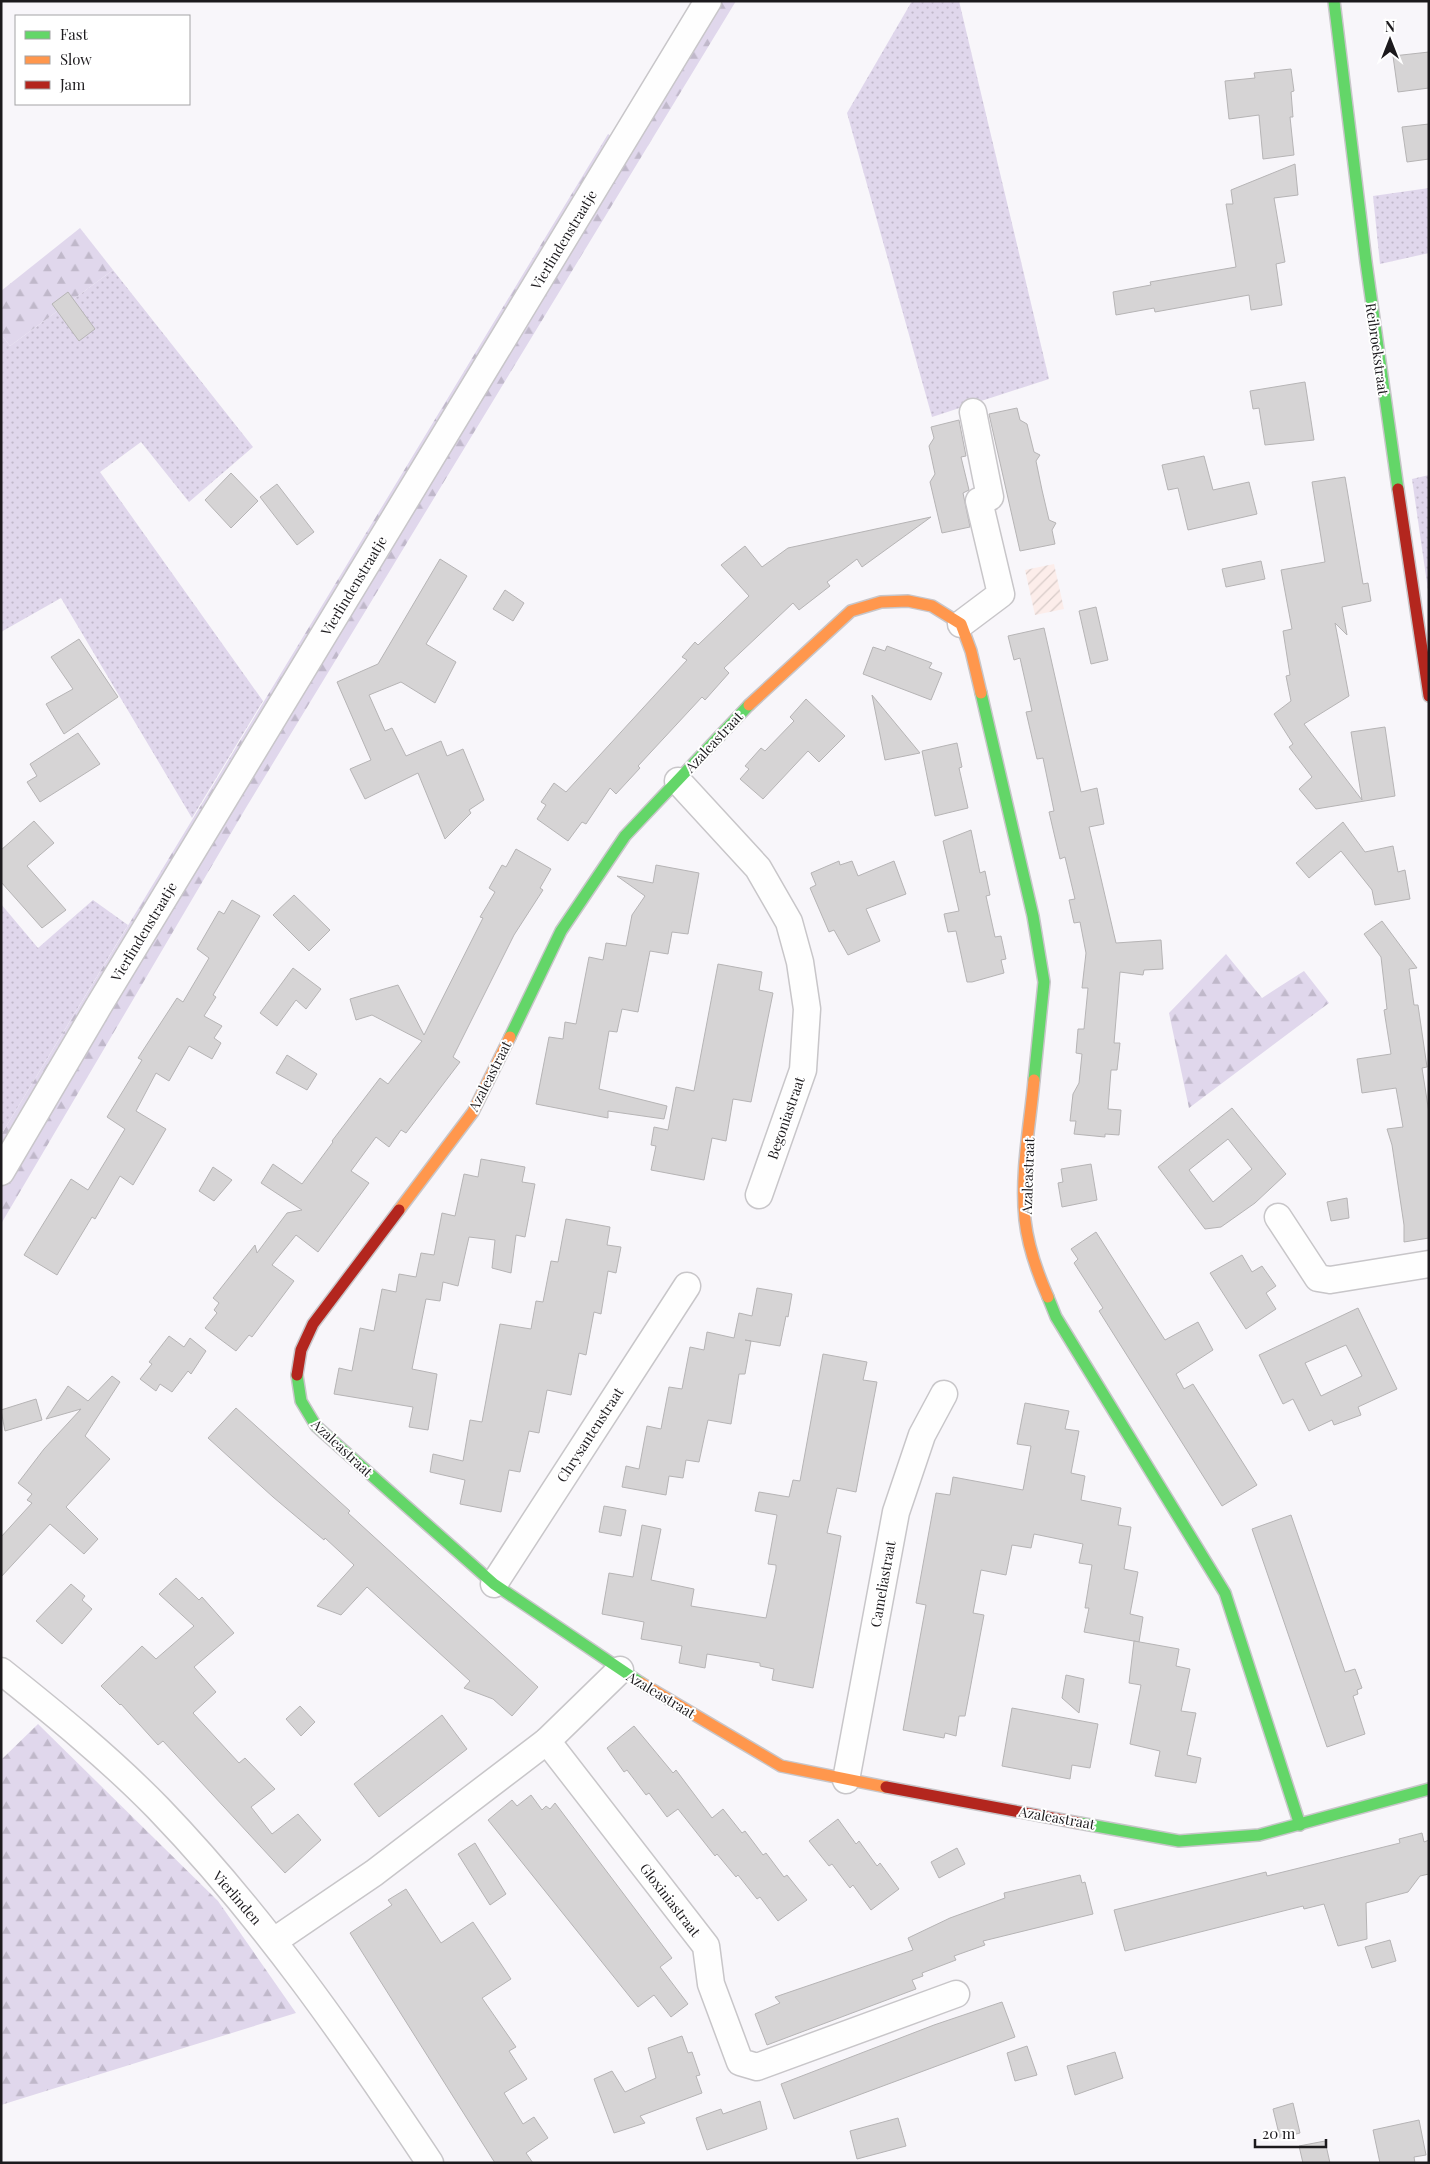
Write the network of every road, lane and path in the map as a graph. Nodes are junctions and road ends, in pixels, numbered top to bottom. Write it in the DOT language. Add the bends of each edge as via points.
graph roads {
  1 [pos="708,1"];
  2 [pos="1334,1"];
  3 [pos="973,412"];
  4 [pos="961,624"];
  5 [pos="1429,696"];
  6 [pos="678,781"];
  7 [pos="1,1172"];
  8 [pos="759,1195"];
  9 [pos="1278,1217"];
  10 [pos="1429,1264"];
  11 [pos="686,1286"];
  12 [pos="944,1394"];
  13 [pos="494,1584"];
  14 [pos="620,1670"];
  15 [pos="1,1671"];
  16 [pos="547,1741"];
  17 [pos="846,1780"];
  18 [pos="1429,1790"];
  19 [pos="1300,1825"];
  20 [pos="274,1941"];
  21 [pos="956,1994"];
  22 [pos="430,2163"];
  1 -- 7 [label="street, Vierlindenstraatje"];
  2 -- 5 [label="street, Reibroekstraat" via="1351,158 1387,422"];
  3 -- 4 [label="street" via="990,497 979,501 1001,594"];
  4 -- 6 [label="street, Azaleastraat" via="932,606 908,601 881,602 851,611 756,696"];
  4 -- 19 [label="street, Azaleastraat" via="978,678 1033,916 1044,982 1026,1168 1025,1219 1034,1265 1056,1316 1225,1593"];
  6 -- 8 [label="street, Begoniastraat" via="758,868 789,922 800,962 806,1008 803,1070"];
  6 -- 13 [label="street, Azaleastraat" via="625,836 561,931 473,1112 301,1344 298,1390 303,1409 316,1426"];
  9 -- 10 [label="street" via="1318,1278 1330,1280"];
  11 -- 13 [label="street, Chrysantenstraat"];
  12 -- 17 [label="street, Cameliastraat" via="922,1436 896,1512"];
  13 -- 14 [label="street, Azaleastraat"];
  14 -- 16 [label="street"];
  14 -- 17 [label="street, Azaleastraat" via="781,1766"];
  15 -- 20 [label="street, Vierlinden" via="89,1743 158,1808"];
  16 -- 20 [label="street" via="374,1874"];
  16 -- 21 [label="street, Gloxiniastraat" via="706,1946 711,1984 740,2062 757,2067"];
  17 -- 19 [label="street, Azaleastraat" via="1179,1840 1259,1835"];
  18 -- 19 [label="street, Azaleastraat"];
  20 -- 22 [label="street, Vierlinden" via="352,2047"];
}
